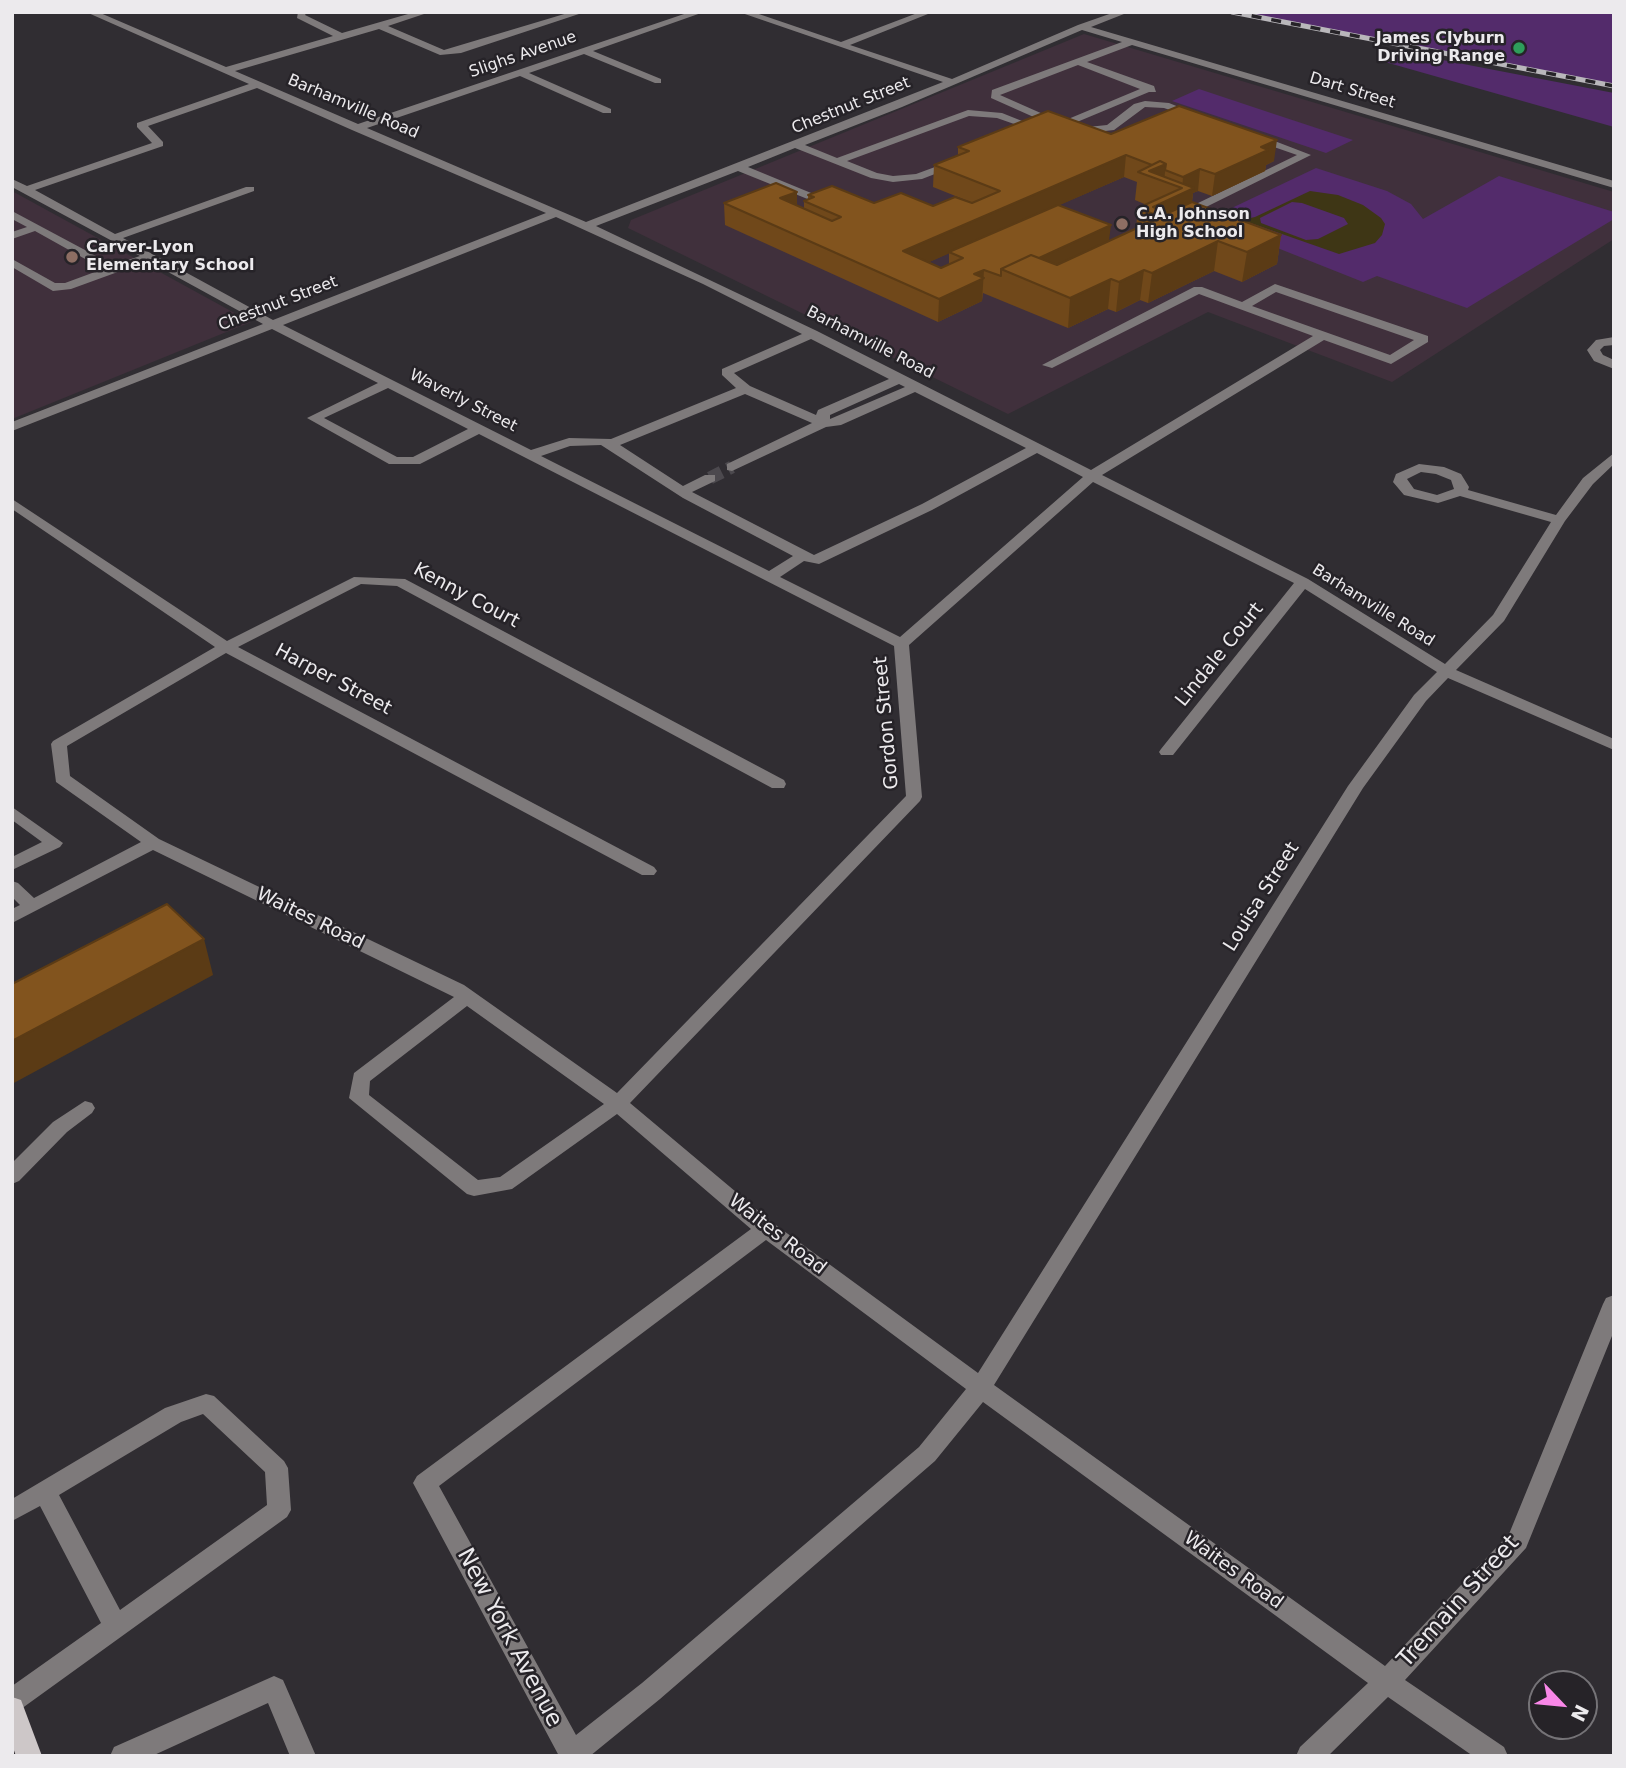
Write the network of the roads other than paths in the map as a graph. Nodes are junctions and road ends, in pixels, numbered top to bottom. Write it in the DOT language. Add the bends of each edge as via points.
graph roads {
  1 [pos="90,12"];
  2 [pos="303,12"];
  3 [pos="426,12"];
  4 [pos="581,12"];
  5 [pos="700,12"];
  6 [pos="743,12"];
  7 [pos="929,12"];
  8 [pos="1125,12"];
  9 [pos="380,26"];
  10 [pos="1081,27"];
  11 [pos="342,37"];
  12 [pos="1131,42"];
  13 [pos="841,45"];
  14 [pos="584,51"];
  15 [pos="1080,63"];
  16 [pos="224,71"];
  17 [pos="521,73"];
  18 [pos="658,81"];
  19 [pos="952,82"];
  20 [pos="256,85"];
  21 [pos="1150,88"];
  22 [pos="1157,104"];
  23 [pos="607,111"];
  24 [pos="1208,121"];
  25 [pos="1061,125"];
  26 [pos="356,128"];
  27 [pos="1037,129"];
  28 [pos="1025,134"];
  29 [pos="1245,134"];
  30 [pos="796,145"];
  31 [pos="962,160"];
  32 [pos="838,161"];
  33 [pos="738,167"];
  34 [pos="12,182"];
  35 [pos="1614,185"];
  36 [pos="250,189"];
  37 [pos="26,190"];
  38 [pos="840,204"];
  39 [pos="1198,206"];
  40 [pos="556,213"];
  41 [pos="18,216"];
  42 [pos="586,226"];
  43 [pos="37,228"];
  44 [pos="12,236"];
  45 [pos="113,238"];
  46 [pos="150,257"];
  47 [pos="12,262"];
  48 [pos="112,270"];
  49 [pos="1242,306"];
  50 [pos="270,323"];
  51 [pos="813,334"];
  52 [pos="1316,339"];
  53 [pos="1614,341"];
  54 [pos="1048,365"];
  55 [pos="1614,365"];
  56 [pos="901,377"];
  57 [pos="389,383"];
  58 [pos="917,386"];
  59 [pos="745,389"];
  60 [pos="823,423"];
  61 [pos="12,427"];
  62 [pos="479,429"];
  63 [pos="611,444"];
  64 [pos="1038,447"];
  65 [pos="530,455"];
  66 [pos="1614,457"];
  67 [pos="732,467"];
  68 [pos="1093,475"];
  69 [pos="710,478"];
  70 [pos="683,491"];
  71 [pos="1460,492"];
  72 [pos="12,503"];
  73 [pos="1559,520"];
  74 [pos="802,556"];
  75 [pos="769,577"];
  76 [pos="1303,582"];
  77 [pos="901,644"];
  78 [pos="226,647"];
  79 [pos="1447,672"];
  80 [pos="59,744"];
  81 [pos="1614,745"];
  82 [pos="1167,752"];
  83 [pos="778,784"];
  84 [pos="12,812"];
  85 [pos="153,843"];
  86 [pos="12,864"];
  87 [pos="648,872"];
  88 [pos="12,887"];
  89 [pos="32,906"];
  90 [pos="12,917"];
  91 [pos="467,997"];
  92 [pos="618,1104"];
  93 [pos="85,1108"];
  94 [pos="12,1176"];
  95 [pos="766,1228"];
  96 [pos="1614,1304"];
  97 [pos="982,1386"];
  98 [pos="45,1492"];
  99 [pos="12,1511"];
  100 [pos="116,1627"];
  101 [pos="1387,1682"];
  102 [pos="12,1701"];
  103 [pos="12,1709"];
  104 [pos="572,1755"];
  105 [pos="29,1756"];
  106 [pos="123,1756"];
  107 [pos="303,1756"];
  108 [pos="1309,1756"];
  109 [pos="1495,1756"];
  1 -- 16 [label="street, Barhamville Road"];
  2 -- 11 [label="street" via="300,16"];
  3 -- 9 [label="street"];
  4 -- 9 [label="street" via="443,53"];
  5 -- 14 [label="street, Slighs Avenue"];
  6 -- 13 [label="street"];
  7 -- 13 [label="street"];
  8 -- 10 [label="street, Chestnut Street"];
  9 -- 11 [label="street"];
  10 -- 12 [label="street, Dart Street"];
  10 -- 19 [label="street, Chestnut Street"];
  11 -- 16 [label="street"];
  12 -- 15 [label="street"];
  12 -- 35 [label="street, Dart Street"];
  13 -- 19 [label="street"];
  14 -- 17 [label="street, Slighs Avenue"];
  14 -- 18 [label="street"];
  15 -- 21 [label="street"];
  15 -- 25 [label="street" via="1066,64 996,92 1002,100"];
  16 -- 20 [label="street, Barhamville Road"];
  17 -- 23 [label="street"];
  17 -- 26 [label="street, Slighs Avenue"];
  19 -- 30 [label="street, Chestnut Street"];
  20 -- 26 [label="street, Barhamville Road"];
  20 -- 37 [label="street" via="141,124 159,144"];
  21 -- 22 [label="street"];
  21 -- 25 [label="street"];
  22 -- 24 [label="street"];
  22 -- 25 [label="street" via="1138,106 1115,126 1101,131 1084,132"];
  25 -- 27 [label="street"];
  26 -- 40 [label="street, Barhamville Road"];
  27 -- 28 [label="street"];
  27 -- 32 [label="street" via="998,115 968,113"];
  29 -- 39 [label="street" via="1306,155"];
  30 -- 32 [label="street"];
  30 -- 33 [label="street, Chestnut Street"];
  31 -- 32 [label="street" via="903,179 875,176"];
  33 -- 38 [label="street"];
  33 -- 42 [label="street, Chestnut Street"];
  34 -- 37 [label="street, Waverly Street"];
  36 -- 45 [label="street"];
  37 -- 45 [label="street, Waverly Street" via="49,208"];
  40 -- 42 [label="street, Barhamville Road"];
  40 -- 50 [label="street, Chestnut Street"];
  41 -- 43 [label="street"];
  42 -- 51 [label="street, Barhamville Road"];
  43 -- 44 [label="street"];
  43 -- 48 [label="street"];
  45 -- 46 [label="street, Waverly Street"];
  46 -- 48 [label="street"];
  46 -- 50 [label="street, Waverly Street"];
  47 -- 48 [label="street" via="53,286"];
  49 -- 52 [label="street"];
  49 -- 52 [label="street" via="1275,288 1424,339 1391,360"];
  49 -- 54 [label="street" via="1198,290"];
  50 -- 57 [label="street, Waverly Street"];
  50 -- 61 [label="street, Chestnut Street"];
  51 -- 56 [label="street, Barhamville Road"];
  51 -- 59 [label="street" via="726,372"];
  52 -- 68 [label="street, Gordon Street"];
  53 -- 55 [label="street" via="1600,343 1593,350 1598,358"];
  56 -- 58 [label="street, Barhamville Road"];
  56 -- 60 [label="street" via="822,413"];
  57 -- 62 [label="street, Waverly Street"];
  57 -- 62 [label="street" via="314,418 394,461 415,461"];
  58 -- 60 [label="street" via="836,422"];
  58 -- 64 [label="street, Barhamville Road"];
  59 -- 60 [label="street"];
  59 -- 63 [label="street"];
  60 -- 67 [label="street"];
  62 -- 65 [label="street, Waverly Street"];
  63 -- 65 [label="street" via="597,439 569,442"];
  63 -- 70 [label="street"];
  64 -- 68 [label="street, Barhamville Road"];
  64 -- 74 [label="street" via="831,556 814,561"];
  65 -- 75 [label="street, Waverly Street"];
  66 -- 73 [label="street, Louisa Street" via="1588,481"];
  68 -- 76 [label="street, Barhamville Road"];
  68 -- 77 [label="street, Gordon Street"];
  69 -- 70 [label="street"];
  70 -- 74 [label="street"];
  71 -- 73 [label="street"];
  72 -- 78 [label="street, Harper Street"];
  73 -- 79 [label="street, Louisa Street" via="1499,618"];
  74 -- 75 [label="street"];
  75 -- 77 [label="street, Waverly Street"];
  76 -- 79 [label="street, Barhamville Road"];
  76 -- 82 [label="street, Lindale Court"];
  77 -- 92 [label="street, Gordon Street" via="914,797"];
  78 -- 80 [label="street, Kenny Court"];
  78 -- 83 [label="street, Kenny Court" via="359,580 400,582"];
  78 -- 87 [label="street, Harper Street"];
  79 -- 81 [label="street, Barhamville Road"];
  79 -- 97 [label="street, Louisa Street" via="1420,698 1356,786"];
  80 -- 85 [label="street, Waites Road" via="62,778"];
  84 -- 86 [label="street" via="54,843"];
  85 -- 89 [label="street"];
  85 -- 91 [label="street, Waites Road"];
  88 -- 89 [label="street"];
  89 -- 90 [label="street"];
  91 -- 92 [label="street, Waites Road"];
  91 -- 92 [label="street, Gordon Street" via="361,1078 359,1098 474,1188 505,1184"];
  92 -- 95 [label="street, Waites Road"];
  93 -- 94 [label="street"];
  95 -- 97 [label="street, Waites Road"];
  95 -- 104 [label="street, New York Avenue" via="425,1483"];
  96 -- 101 [label="street, Tremain Street" via="1518,1541"];
  97 -- 101 [label="street, Waites Road"];
  97 -- 104 [label="street, New York Avenue" via="927,1454"];
  98 -- 99 [label="street"];
  98 -- 100 [label="street"];
  98 -- 100 [label="street" via="173,1415 206,1403 276,1468 279,1510"];
  100 -- 102 [label="street"];
  101 -- 108 [label="street, Tremain Street"];
  101 -- 109 [label="street, Waites Road"];
  103 -- 105 [label="main road"];
  106 -- 107 [label="street" via="274,1688"];
}
